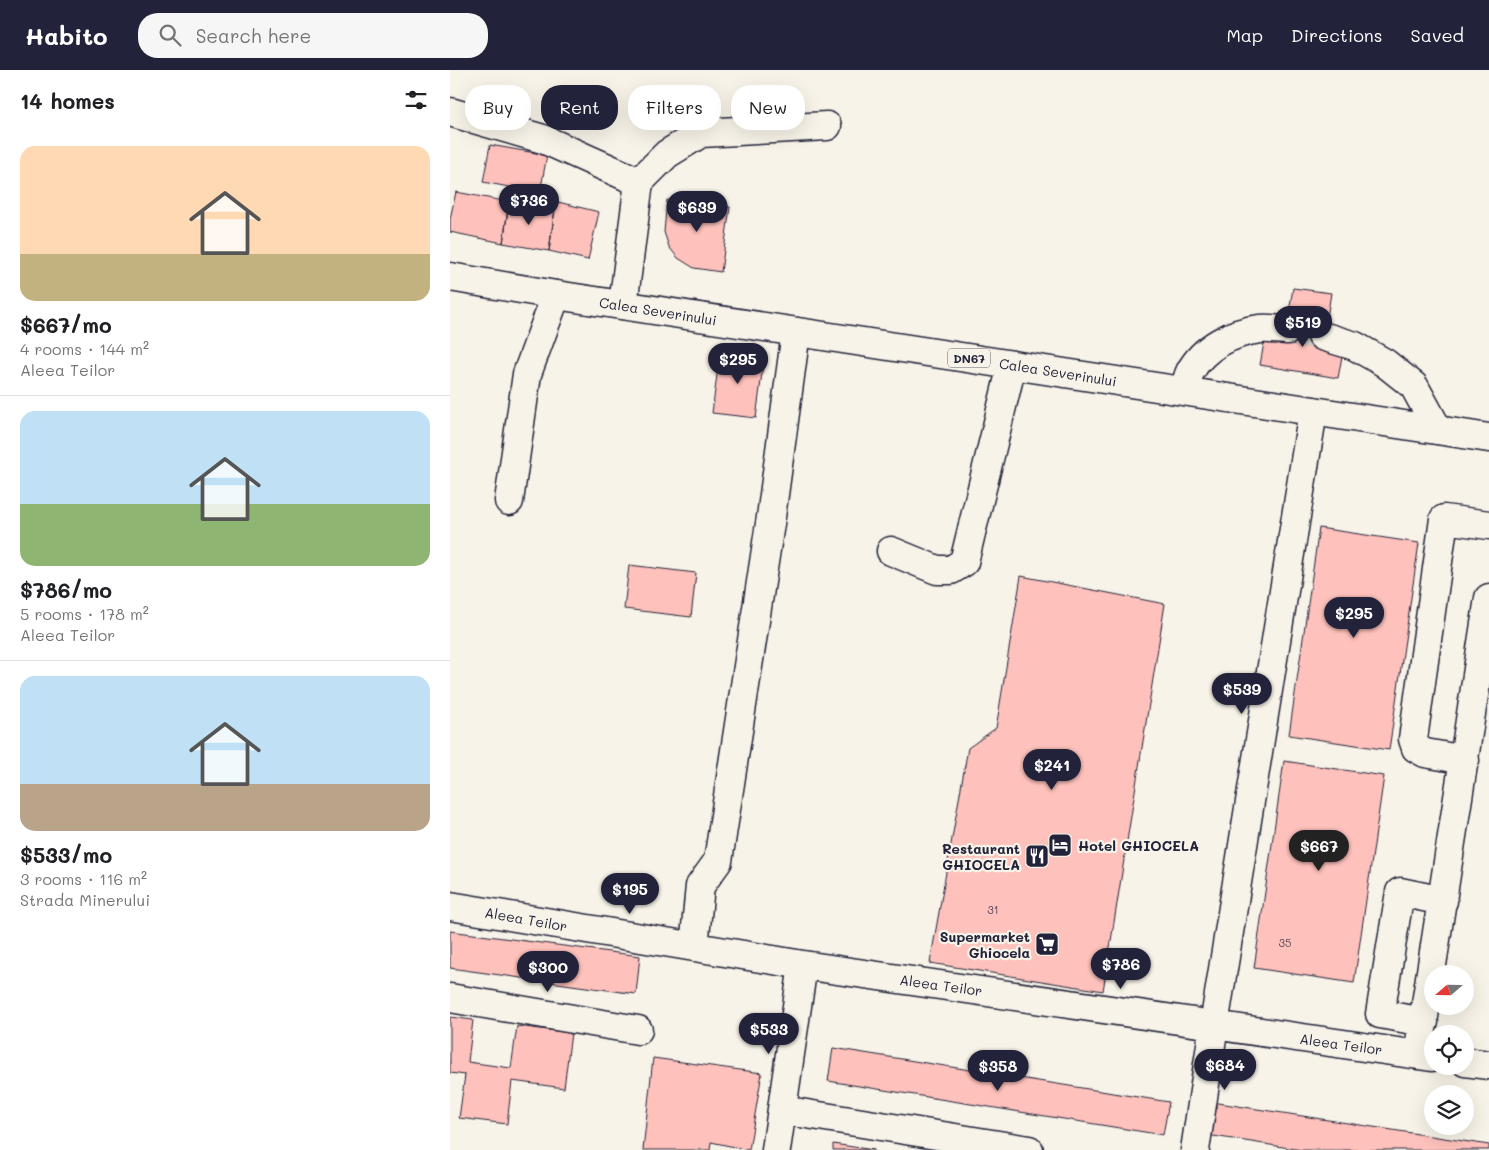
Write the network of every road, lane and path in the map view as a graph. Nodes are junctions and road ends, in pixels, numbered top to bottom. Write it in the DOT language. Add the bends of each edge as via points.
graph roads {
  1 [pos="450,112"];
  2 [pos="827,126"];
  3 [pos="639,182"];
  4 [pos="450,277"];
  5 [pos="556,295"];
  6 [pos="623,305"];
  7 [pos="1288,330"];
  8 [pos="796,332"];
  9 [pos="1322,336"];
  10 [pos="1012,365"];
  11 [pos="1185,391"];
  12 [pos="1313,411"];
  13 [pos="1438,430"];
  14 [pos="1489,438"];
  15 [pos="509,502"];
  16 [pos="1489,525"];
  17 [pos="892,551"];
  18 [pos="1489,598"];
  19 [pos="1465,760"];
  20 [pos="1443,901"];
  21 [pos="450,906"];
  22 [pos="694,947"];
  23 [pos="803,965"];
  24 [pos="450,998"];
  25 [pos="1424,1022"];
  26 [pos="1214,1025"];
  27 [pos="1424,1025"];
  28 [pos="638,1030"];
  29 [pos="1424,1056"];
  30 [pos="1474,1064"];
  31 [pos="1489,1066"];
  32 [pos="782,1110"];
  33 [pos="776,1150"];
  34 [pos="1029,1150"];
  35 [pos="1195,1150"];
  1 -- 3 [label="street" via="543,139"];
  2 -- 3 [label="street" via="701,133 667,154"];
  3 -- 6 [label="street"];
  4 -- 5 [label="street, Calea Severinului / DN67"];
  5 -- 6 [label="street, Calea Severinului / DN67"];
  5 -- 15 [label="street" via="527,374"];
  6 -- 8 [label="street, Calea Severinului / DN67"];
  7 -- 11 [label="street" via="1260,329 1217,343 1190,373"];
  8 -- 10 [label="street, Calea Severinului / DN67"];
  8 -- 22 [label="street" via="718,861 700,886"];
  9 -- 13 [label="street" via="1355,346 1385,363 1414,386"];
  10 -- 11 [label="street, Calea Severinului / DN67"];
  10 -- 17 [label="street" via="964,562 951,570 937,570"];
  11 -- 12 [label="street, Calea Severinului / DN67"];
  12 -- 13 [label="street, Calea Severinului / DN67"];
  12 -- 26 [label="street"];
  13 -- 14 [label="street, Calea Severinului / DN67"];
  16 -- 19 [label="street" via="1444,519 1413,739 1416,748 1425,753"];
  18 -- 19 [label="street"];
  19 -- 20 [label="street"];
  20 -- 25 [label="street"];
  20 -- 25 [label="street" via="1400,892 1380,1014"];
  21 -- 22 [label="street, Aleea Teilor"];
  22 -- 23 [label="street, Aleea Teilor"];
  23 -- 26 [label="street, Aleea Teilor"];
  23 -- 32 [label="street"];
  24 -- 28 [label="street"];
  25 -- 27 [label="street"];
  26 -- 29 [label="street, Aleea Teilor"];
  26 -- 35 [label="street"];
  30 -- 31 [label="street"];
  32 -- 33 [label="street"];
  32 -- 34 [label="street"];
}
